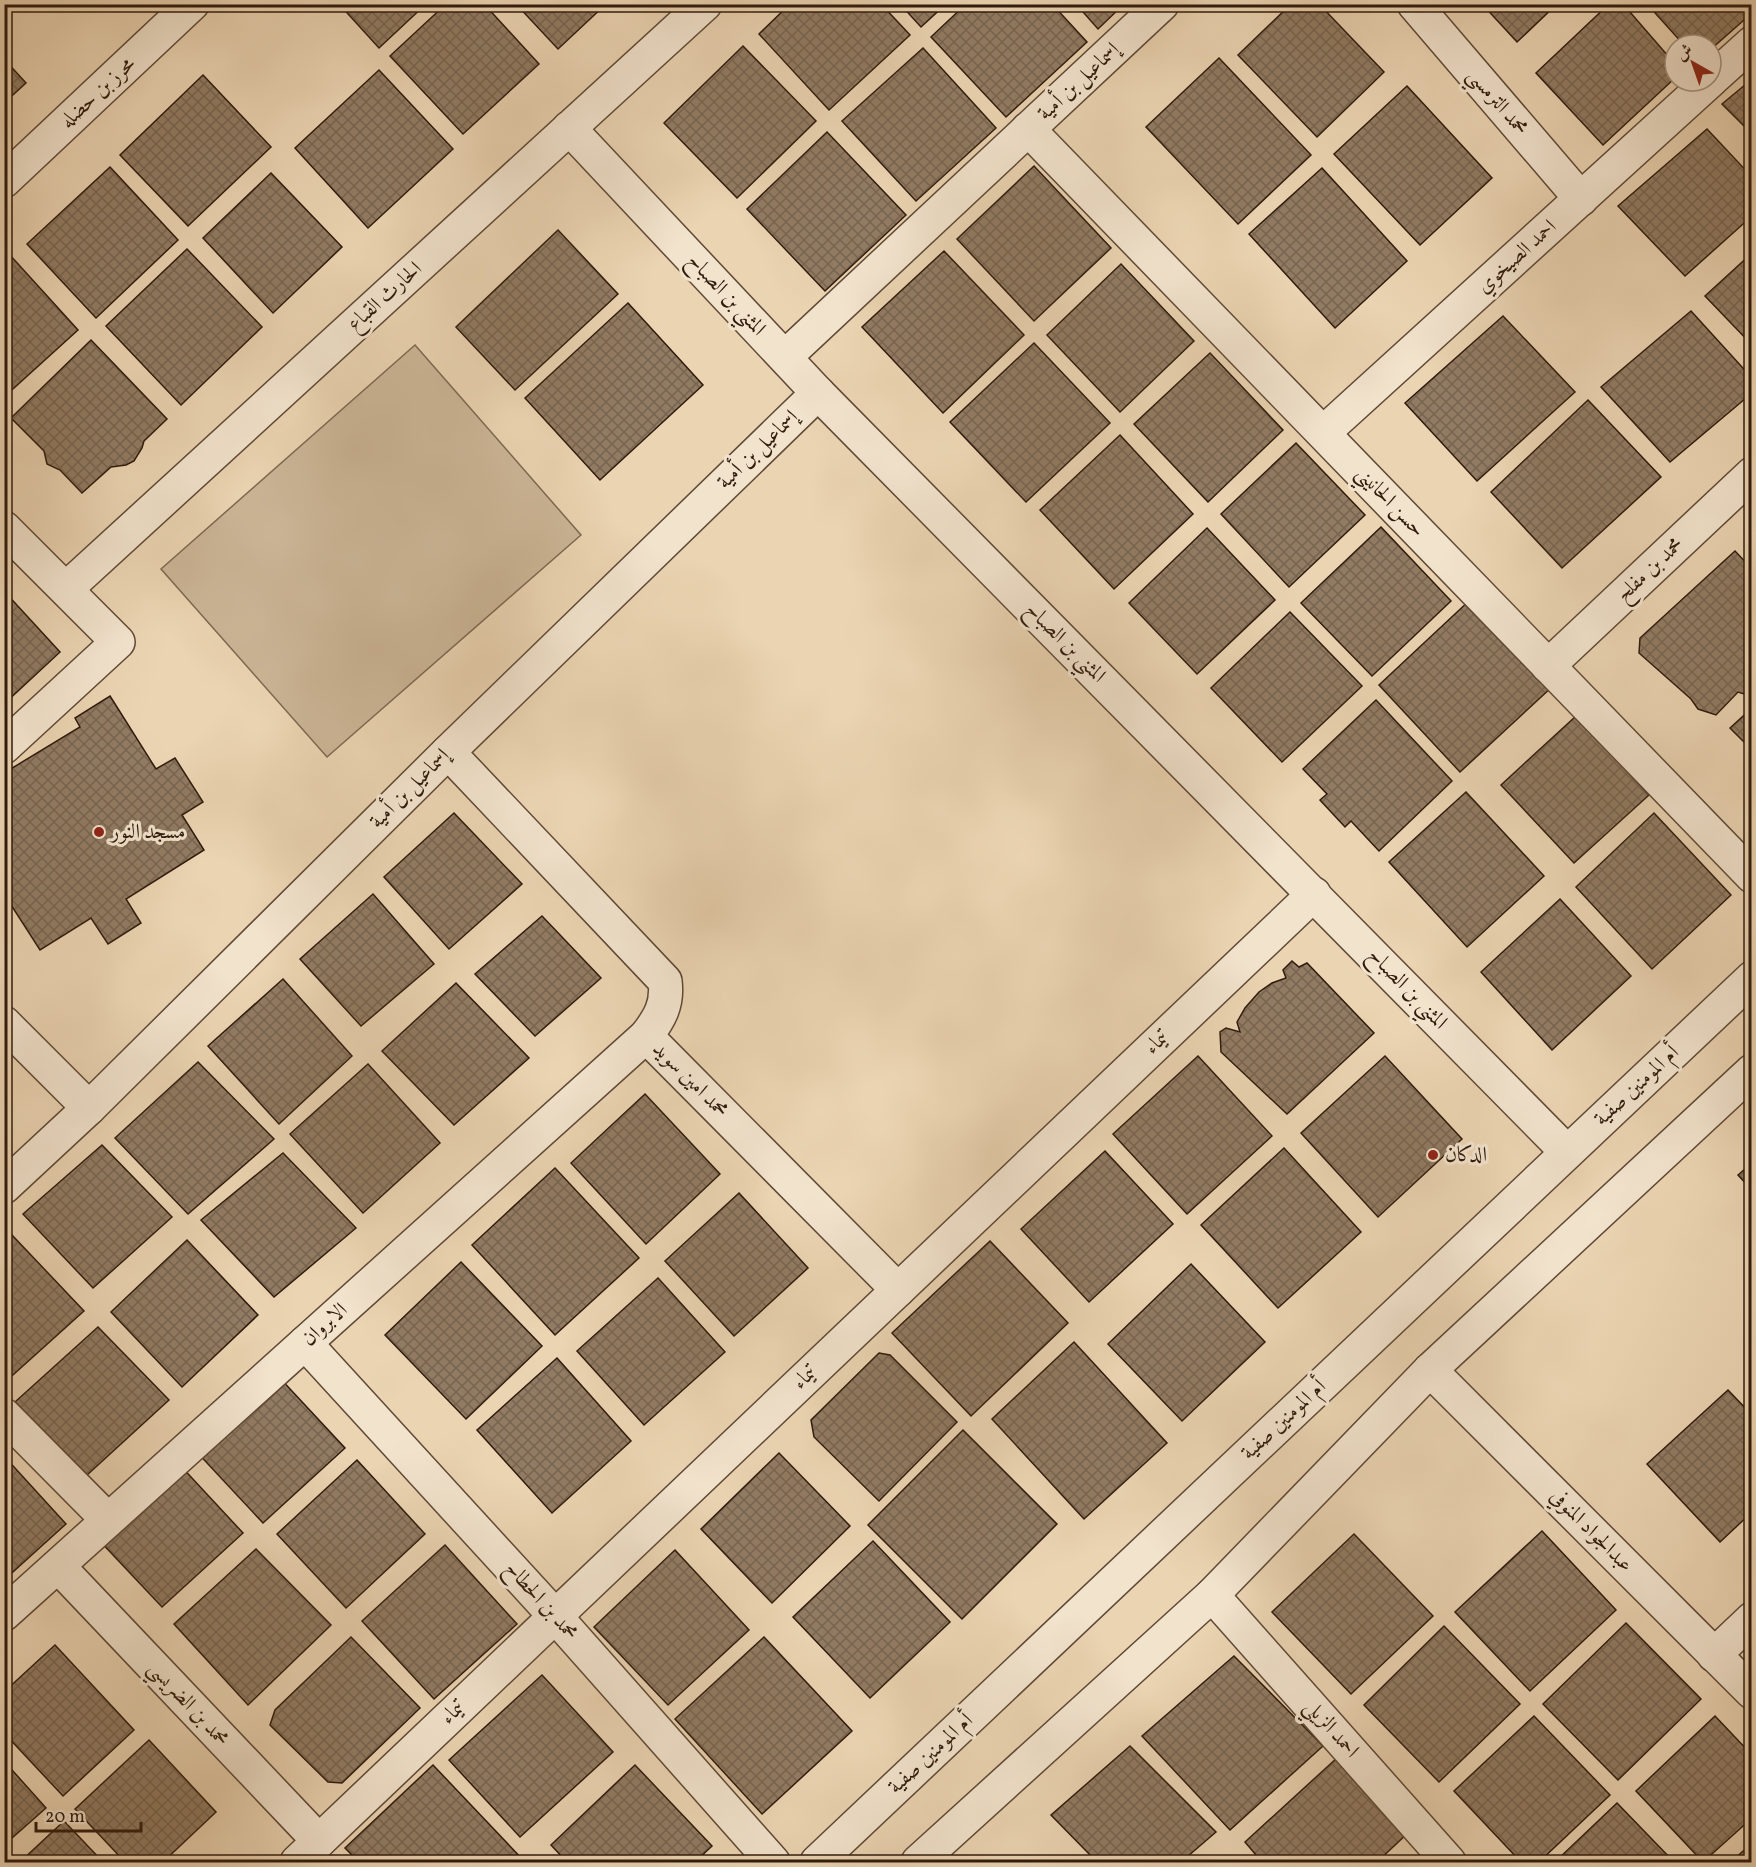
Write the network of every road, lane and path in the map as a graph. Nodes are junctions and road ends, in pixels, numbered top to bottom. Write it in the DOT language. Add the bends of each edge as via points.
graph roads {
  1 [pos="192,4"];
  2 [pos="705,4"];
  3 [pos="1162,4"];
  4 [pos="1414,4"];
  5 [pos="1752,43"];
  6 [pos="1723,70"];
  7 [pos="1698,93"];
  8 [pos="569,128"];
  9 [pos="1028,129"];
  10 [pos="4,181"];
  11 [pos="1581,199"];
  12 [pos="785,357"];
  13 [pos="818,393"];
  14 [pos="1323,433"];
  15 [pos="1752,474"];
  16 [pos="4,528"];
  17 [pos="66,589"];
  18 [pos="1548,666"];
  19 [pos="4,747"];
  20 [pos="448,752"];
  21 [pos="1752,876"];
  22 [pos="1314,894"];
  23 [pos="1752,978"];
  24 [pos="4,1023"];
  25 [pos="646,1036"];
  26 [pos="1752,1071"];
  27 [pos="89,1108"];
  28 [pos="1567,1152"];
  29 [pos="4,1187"];
  30 [pos="898,1290"];
  31 [pos="305,1343"];
  32 [pos="1430,1370"];
  33 [pos="4,1415"];
  34 [pos="108,1520"];
  35 [pos="58,1566"];
  36 [pos="1212,1595"];
  37 [pos="4,1614"];
  38 [pos="555,1616"];
  39 [pos="1752,1619"];
  40 [pos="1714,1655"];
  41 [pos="1752,1692"];
  42 [pos="308,1852"];
  43 [pos="773,1863"];
  44 [pos="817,1863"];
  45 [pos="918,1863"];
  46 [pos="1449,1863"];
  1 -- 10 [label="street, محرز بن حضله"];
  2 -- 8 [label="street, الحارث القباع"];
  3 -- 9 [label="street, إسماعيل بن أمية"];
  4 -- 11 [label="street, محمد الترمسي"];
  5 -- 6 [label="street, احمد الصيخوي"];
  7 -- 11 [label="street, احمد الصيخوي"];
  8 -- 12 [label="street, المثني بن الصباح"];
  8 -- 17 [label="street, الحارث القباع"];
  9 -- 12 [label="street, إسماعيل بن أمية"];
  9 -- 14 [label="street, حسن الحانيني"];
  11 -- 14 [label="street, احمد الصيخوي"];
  12 -- 13 [label="street, المثني بن الصباح"];
  13 -- 20 [label="street, إسماعيل بن أمية"];
  13 -- 22 [label="street, المثني بن الصباح"];
  14 -- 18 [label="street, حسن الحانيني"];
  15 -- 18 [label="street, محمد بن مفلح"];
  16 -- 17 [label="street"];
  17 -- 19 [label="street" via="118,642"];
  18 -- 21 [label="street, حسن الحانيني"];
  20 -- 25 [label="street, محمد امين سويد" via="665,981 667,996 658,1021"];
  20 -- 27 [label="street, إسماعيل بن أمية"];
  22 -- 28 [label="street, المثني بن الصباح"];
  22 -- 30 [label="street, تيماء"];
  23 -- 28 [label="street, أم المومنين صفية"];
  24 -- 27 [label="street"];
  25 -- 30 [label="street, محمد امين سويد"];
  25 -- 31 [label="street, الابروان"];
  26 -- 32 [label="street"];
  27 -- 29 [label="street, إسماعيل بن أمية"];
  28 -- 44 [label="street, أم المومنين صفية"];
  30 -- 38 [label="street, تيماء"];
  31 -- 34 [label="street, الابروان"];
  31 -- 38 [label="street, محمد بن الحطاح"];
  32 -- 36 [label="street"];
  32 -- 40 [label="street, عبدالجواد المنوفي"];
  33 -- 34 [label="street"];
  34 -- 35 [label="street, الابروان"];
  35 -- 37 [label="street, الابروان"];
  35 -- 42 [label="street, محمد بن الضريسي"];
  36 -- 45 [label="street"];
  36 -- 46 [label="street, احمد الزيلي"];
  38 -- 42 [label="street, تيماء"];
  38 -- 43 [label="street, محمد بن الحطاح"];
  39 -- 40 [label="street"];
  40 -- 41 [label="street, عبدالجواد المنوفي"];
}
